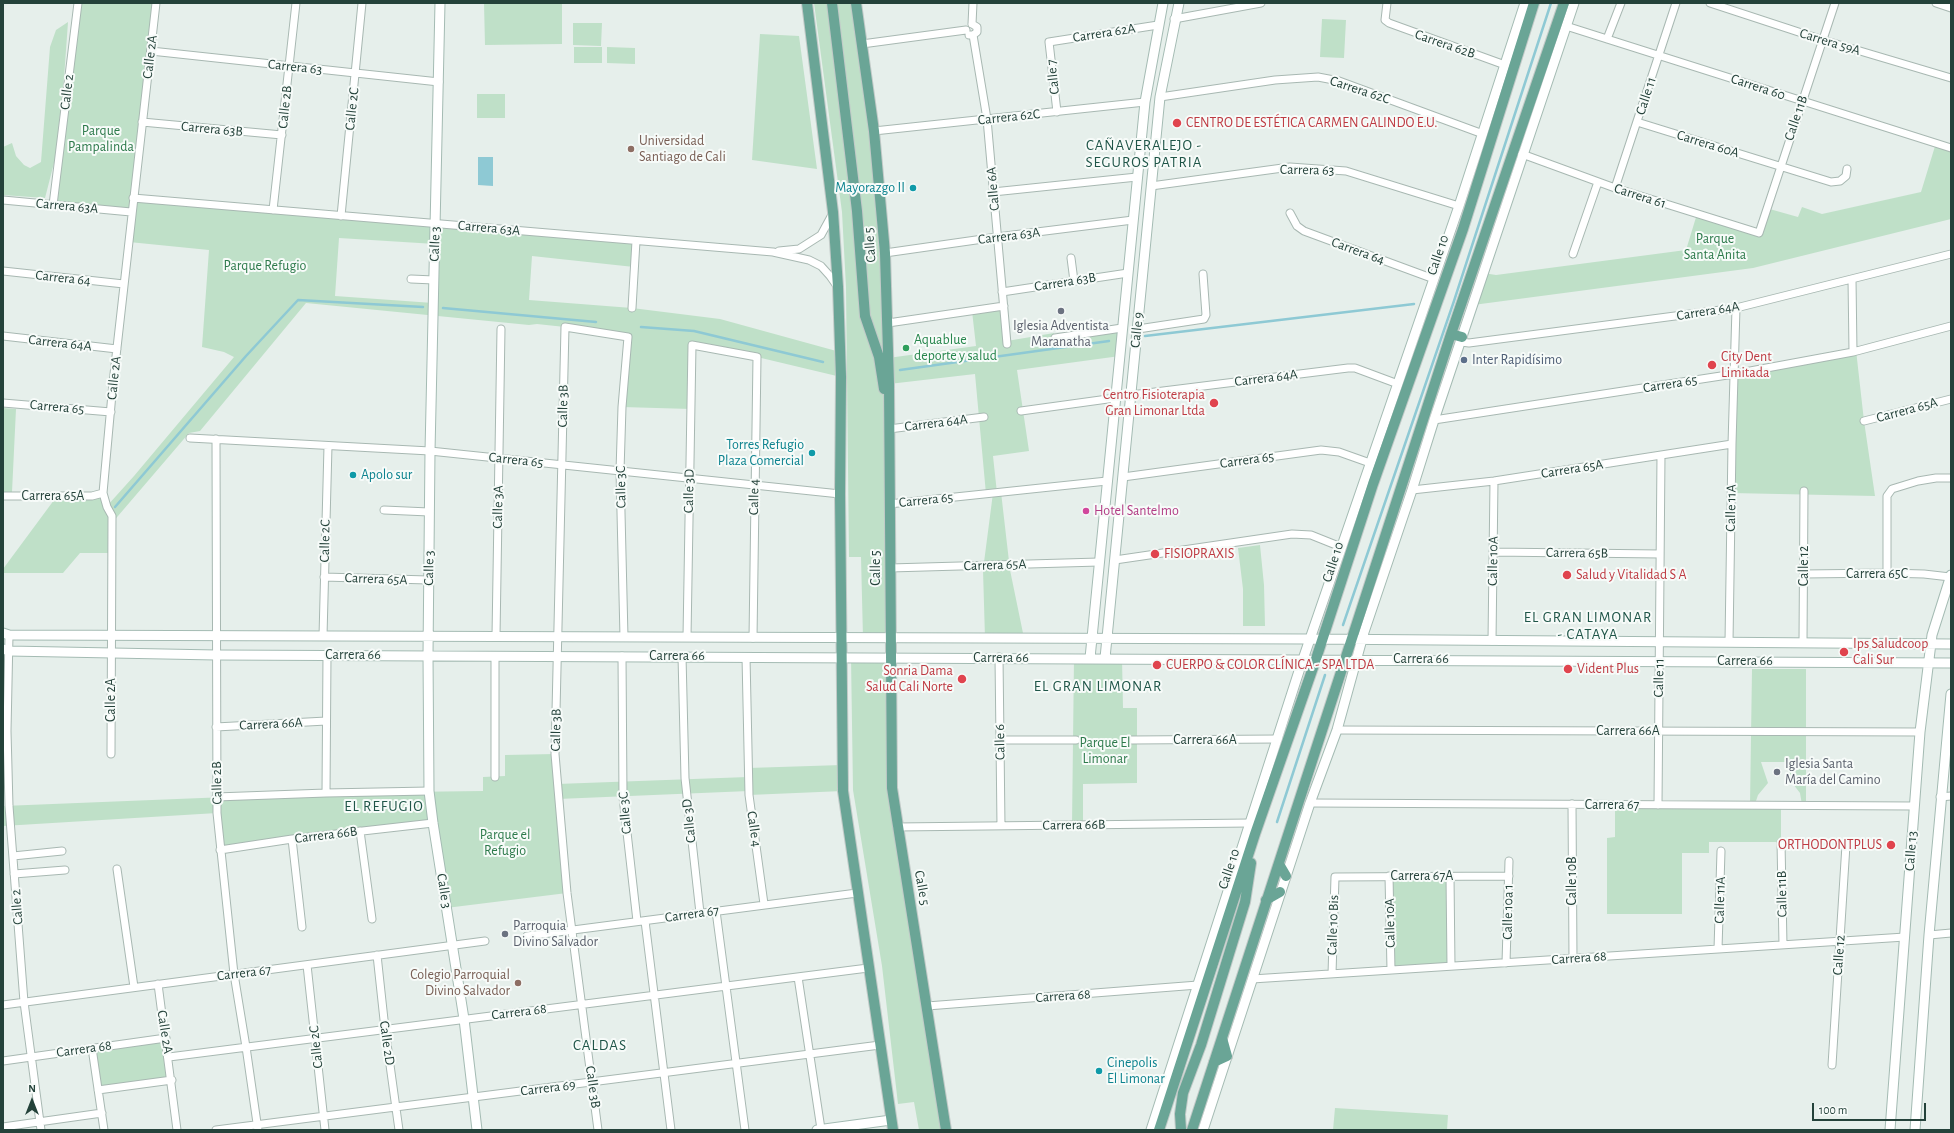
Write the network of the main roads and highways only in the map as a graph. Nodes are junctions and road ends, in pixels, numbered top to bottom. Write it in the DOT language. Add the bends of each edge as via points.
graph roads {
  1 [pos="440,3"];
  2 [pos="808,3"];
  3 [pos="832,3"];
  4 [pos="856,3"];
  5 [pos="1163,3"];
  6 [pos="1179,3"];
  7 [pos="1525,3"];
  8 [pos="1534,3"];
  9 [pos="1564,3"];
  10 [pos="1574,3"];
  11 [pos="1524,19"];
  12 [pos="1565,19"];
  13 [pos="1475,174"];
  14 [pos="1132,231"];
  15 [pos="1144,258"];
  16 [pos="1142,279"];
  17 [pos="1434,297"];
  18 [pos="1125,302"];
  19 [pos="1452,334"];
  20 [pos="1461,339"];
  21 [pos="889,429"];
  22 [pos="1369,482"];
  23 [pos="1394,508"];
  24 [pos="1405,511"];
  25 [pos="842,554"];
  26 [pos="1951,576"];
  27 [pos="6,634"];
  28 [pos="429,636"];
  29 [pos="841,638"];
  30 [pos="890,638"];
  31 [pos="1092,639"];
  32 [pos="1107,639"];
  33 [pos="1311,639"];
  34 [pos="1322,640"];
  35 [pos="1351,640"];
  36 [pos="1362,640"];
  37 [pos="1931,644"];
  38 [pos="1951,644"];
  39 [pos="6,650"];
  40 [pos="428,655"];
  41 [pos="841,657"];
  42 [pos="890,657"];
  43 [pos="1090,658"];
  44 [pos="1105,658"];
  45 [pos="1304,659"];
  46 [pos="1316,659"];
  47 [pos="1352,659"];
  48 [pos="1928,662"];
  49 [pos="1951,663"];
  50 [pos="1951,694"];
  51 [pos="1950,706"];
  52 [pos="1255,834"];
  53 [pos="1279,864"];
  54 [pos="1286,876"];
  55 [pos="1280,892"];
  56 [pos="1266,900"];
  57 [pos="1222,1038"];
  58 [pos="1183,1041"];
  59 [pos="1227,1056"];
  60 [pos="1177,1061"];
  61 [pos="1214,1062"];
  62 [pos="1208,1113"];
  63 [pos="891,1120"];
  64 [pos="477,1130"];
  65 [pos="819,1130"];
  66 [pos="893,1130"];
  67 [pos="946,1130"];
  68 [pos="1151,1130"];
  69 [pos="1159,1130"];
  70 [pos="1181,1130"];
  71 [pos="1192,1130"];
  72 [pos="1203,1130"];
  73 [pos="1206,1130"];
  74 [pos="1890,1130"];
  75 [pos="1915,1130"];
  1 -- 28 [label="main road, Calle 3" via="430,451"];
  2 -- 25 [label="main road" via="833,212 838,287"];
  2 -- 25 [label="main road" via="837,212 845,378 845,496"];
  3 -- 21 [label="main road" via="857,211 865,316 879,357"];
  4 -- 21 [label="main road, Calle 5" via="874,131 885,254"];
  5 -- 14 [label="main road, Calle 9" via="1145,102"];
  6 -- 15 [label="main road, Calle 9" via="1160,97"];
  7 -- 11 [label="main road, Calle 10"];
  8 -- 11 [label="main road, Calle 10"];
  9 -- 12 [label="main road"];
  10 -- 12 [label="main road"];
  11 -- 13 [label="main road, Calle 10"];
  11 -- 13 [label="main road, Calle 10" via="1483,134"];
  12 -- 19 [label="main road"];
  12 -- 20 [label="main road"];
  13 -- 17 [label="main road, Calle 10"];
  13 -- 17 [label="main road, Calle 10" via="1460,206 1434,279"];
  14 -- 15 [label="main road"];
  14 -- 18 [label="main road, Calle 9"];
  15 -- 16 [label="main road, Calle 9"];
  16 -- 18 [label="main road"];
  16 -- 32 [label="main road, Calle 9"];
  17 -- 22 [label="main road, Calle 10"];
  17 -- 22 [label="main road, Calle 10" via="1398,384 1370,463"];
  18 -- 31 [label="main road, Calle 9"];
  19 -- 20 [label="main road"];
  19 -- 23 [label="main road"];
  20 -- 24 [label="main road"];
  21 -- 30 [label="main road, Calle 5"];
  22 -- 33 [label="main road, Calle 10" via="1341,547"];
  22 -- 34 [label="main road, Calle 10"];
  23 -- 24 [label="main road"];
  23 -- 35 [label="main road"];
  24 -- 36 [label="main road"];
  25 -- 29 [label="main road"];
  26 -- 37 [label="main road, Calle 13"];
  27 -- 28 [label="main road, Carrera 66"];
  28 -- 29 [label="main road, Carrera 66"];
  28 -- 40 [label="main road, Calle 3"];
  29 -- 30 [label="main road, Carrera 66"];
  29 -- 41 [label="main road"];
  30 -- 31 [label="main road, Carrera 66"];
  30 -- 42 [label="main road, Calle 5"];
  31 -- 32 [label="main road, Carrera 66"];
  31 -- 43 [label="main road, Calle 9"];
  32 -- 33 [label="main road, Carrera 66"];
  32 -- 44 [label="main road, Calle 9"];
  33 -- 34 [label="main road, Carrera 66"];
  33 -- 45 [label="main road, Calle 10"];
  34 -- 35 [label="main road, Carrera 66"];
  34 -- 46 [label="main road, Calle 10"];
  35 -- 36 [label="main road, Carrera 66"];
  35 -- 47 [label="main road"];
  36 -- 37 [label="main road, Carrera 66"];
  36 -- 47 [label="main road"];
  37 -- 38 [label="main road, Carrera 66"];
  37 -- 48 [label="main road, Calle 13"];
  39 -- 40 [label="main road, Carrera 66"];
  40 -- 41 [label="main road, Carrera 66"];
  40 -- 64 [label="main road, Calle 3" via="429,791 464,1019"];
  41 -- 42 [label="main road, Carrera 66"];
  41 -- 63 [label="main road" via="843,791"];
  42 -- 43 [label="main road, Carrera 66"];
  42 -- 67 [label="main road, Calle 5" via="892,788"];
  43 -- 44 [label="main road, Carrera 66"];
  44 -- 45 [label="main road, Carrera 66"];
  45 -- 46 [label="main road, Carrera 66"];
  45 -- 58 [label="main road, Calle 10" via="1198,985"];
  46 -- 47 [label="main road, Carrera 66"];
  46 -- 52 [label="main road, Calle 10"];
  47 -- 48 [label="main road, Carrera 66"];
  47 -- 53 [label="main road"];
  47 -- 54 [label="main road" via="1337,730"];
  48 -- 49 [label="main road, Carrera 66"];
  48 -- 74 [label="main road, Calle 13" via="1920,732"];
  50 -- 51 [label="main road, Calle 13"];
  51 -- 75 [label="main road, Calle 13" via="1928,935"];
  52 -- 58 [label="main road, Calle 10"];
  52 -- 70 [label="main road" via="1245,902 1213,1008 1183,1093"];
  53 -- 54 [label="main road"];
  53 -- 56 [label="main road"];
  54 -- 55 [label="main road"];
  55 -- 56 [label="main road"];
  55 -- 59 [label="main road"];
  56 -- 57 [label="main road"];
  57 -- 59 [label="main road"];
  57 -- 61 [label="main road"];
  58 -- 60 [label="main road, Calle 10"];
  59 -- 61 [label="main road"];
  59 -- 62 [label="main road"];
  60 -- 68 [label="main road, Calle 10"];
  60 -- 69 [label="main road, Calle 10"];
  61 -- 71 [label="main road"];
  62 -- 72 [label="main road"];
  62 -- 73 [label="main road"];
  63 -- 65 [label="main road"];
  63 -- 66 [label="main road"];
}
